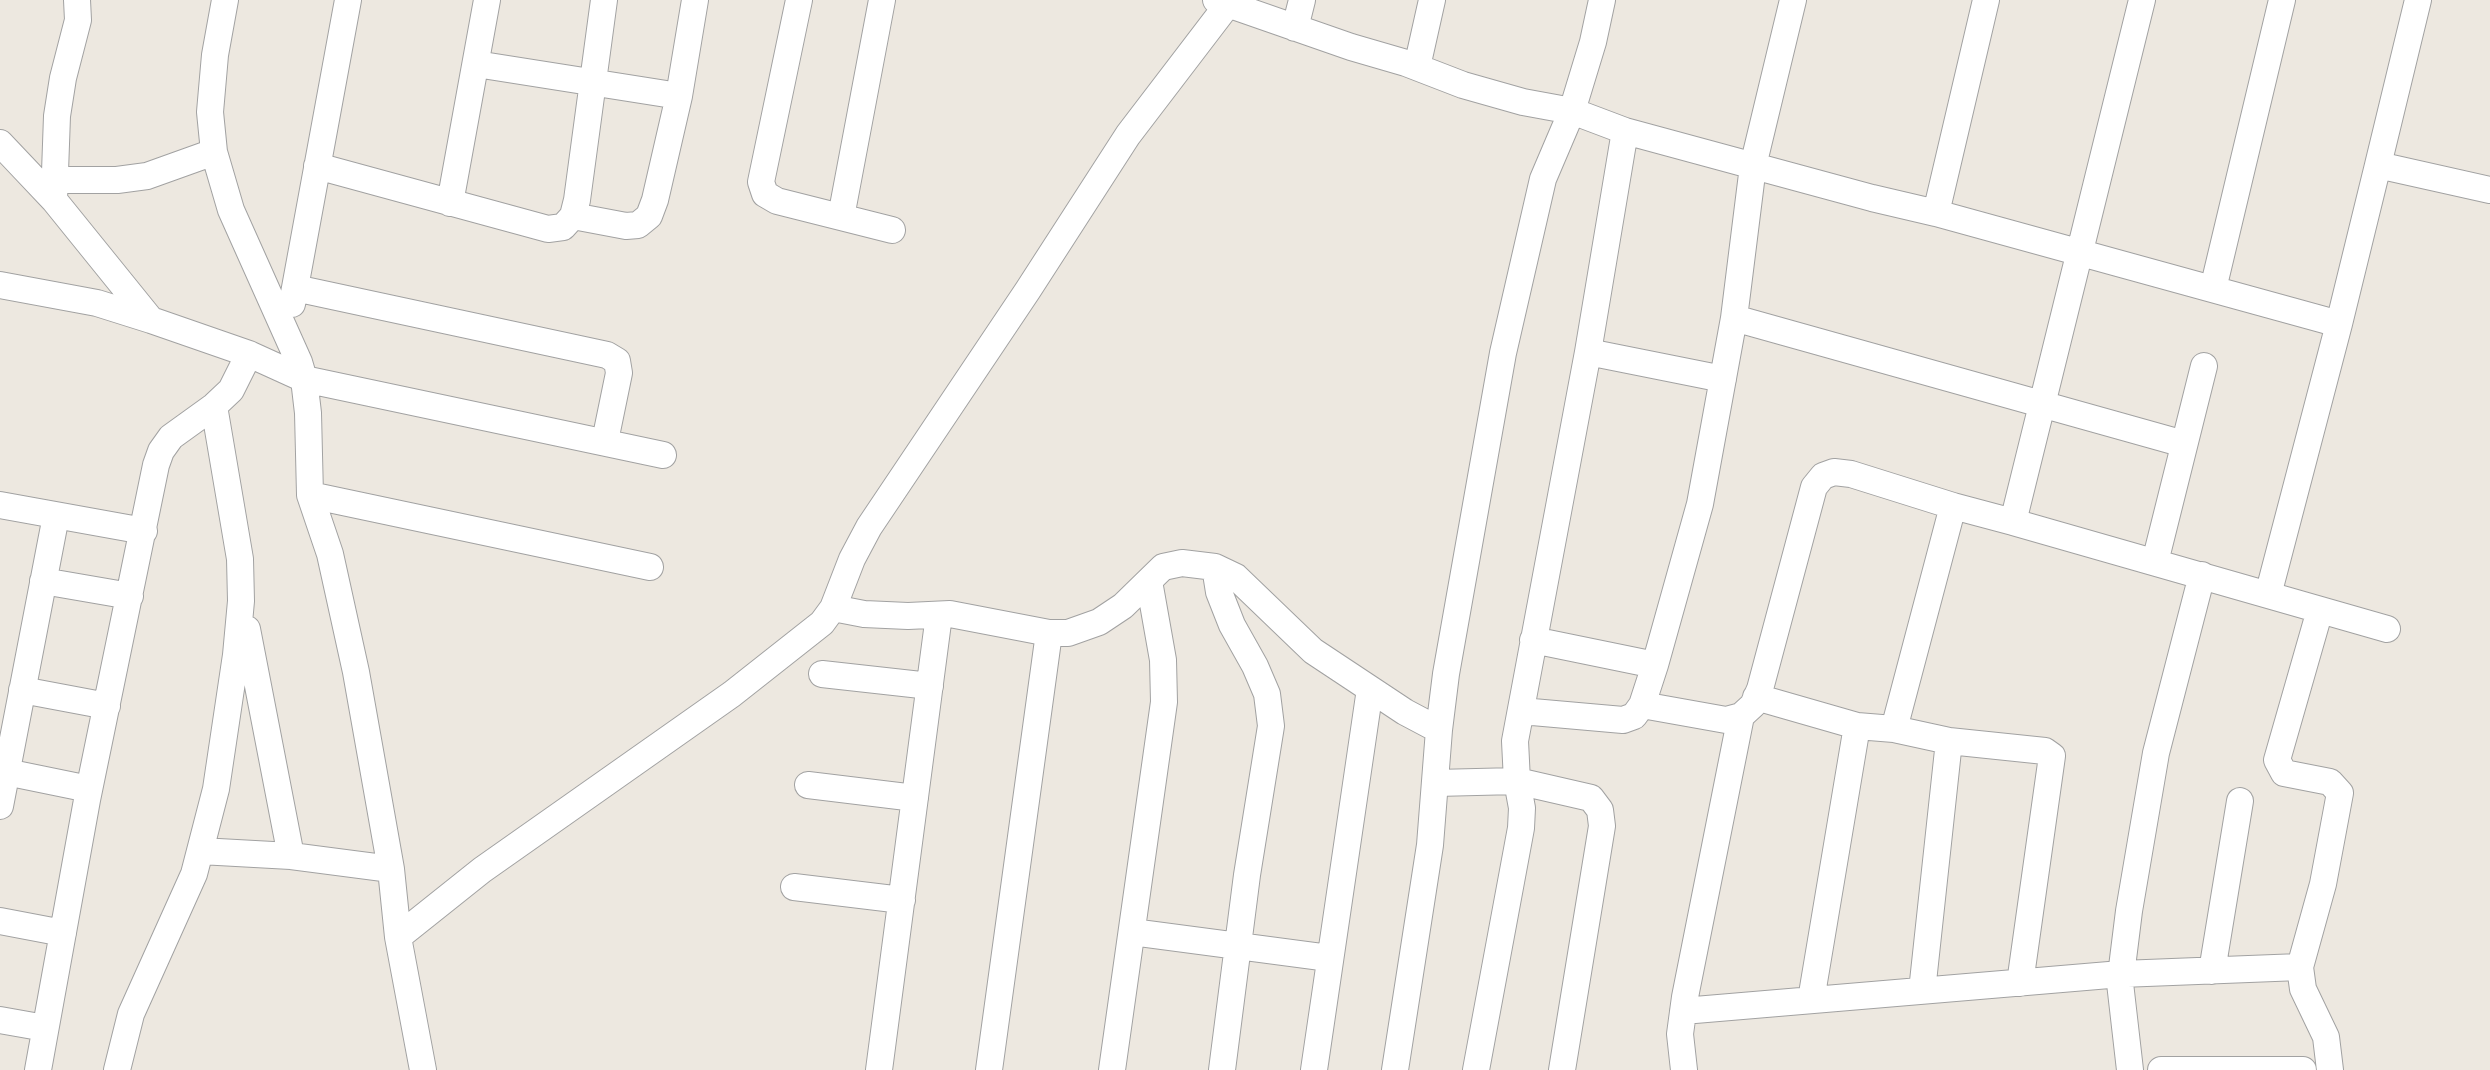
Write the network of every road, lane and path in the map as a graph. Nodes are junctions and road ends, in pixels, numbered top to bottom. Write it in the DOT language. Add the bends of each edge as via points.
graph roads {
  1 [pos="77,0"];
  2 [pos="225,0"];
  3 [pos="348,0"];
  4 [pos="487,0"];
  5 [pos="604,0"];
  6 [pos="695,0"];
  7 [pos="799,0"];
  8 [pos="882,0"];
  9 [pos="1302,0"];
  10 [pos="1432,0"];
  11 [pos="1602,0"];
  12 [pos="1793,0"];
  13 [pos="1986,0"];
  14 [pos="2142,0"];
  15 [pos="2282,0"];
  16 [pos="2418,0"];
  17 [pos="1222,2"];
  18 [pos="1295,28"];
  19 [pos="476,64"];
  20 [pos="1417,67"];
  21 [pos="592,81"];
  22 [pos="679,96"];
  23 [pos="1572,111"];
  24 [pos="1625,130"];
  25 [pos="0,143"];
  26 [pos="214,152"];
  27 [pos="317,165"];
  28 [pos="2378,165"];
  29 [pos="1754,166"];
  30 [pos="54,190"];
  31 [pos="2490,190"];
  32 [pos="450,203"];
  33 [pos="1936,213"];
  34 [pos="573,216"];
  35 [pos="841,217"];
  36 [pos="892,230"];
  37 [pos="2079,253"];
  38 [pos="0,285"];
  39 [pos="295,288"];
  40 [pos="2213,289"];
  41 [pos="1734,318"];
  42 [pos="151,320"];
  43 [pos="2339,324"];
  44 [pos="287,334"];
  45 [pos="1588,352"];
  46 [pos="249,354"];
  47 [pos="2204,366"];
  48 [pos="303,379"];
  49 [pos="1723,379"];
  50 [pos="2042,405"];
  51 [pos="214,406"];
  52 [pos="605,441"];
  53 [pos="2184,444"];
  54 [pos="663,455"];
  55 [pos="310,495"];
  56 [pos="0,505"];
  57 [pos="1953,506"];
  58 [pos="56,516"];
  59 [pos="2013,522"];
  60 [pos="144,531"];
  61 [pos="2155,562"];
  62 [pos="650,567"];
  63 [pos="1215,567"];
  64 [pos="2202,575"];
  65 [pos="43,581"];
  66 [pos="1149,581"];
  67 [pos="2268,595"];
  68 [pos="130,596"];
  69 [pos="241,601"];
  70 [pos="833,608"];
  71 [pos="2320,610"];
  72 [pos="939,615"];
  73 [pos="2387,629"];
  74 [pos="1049,633"];
  75 [pos="1533,640"];
  76 [pos="1655,665"];
  77 [pos="822,674"];
  78 [pos="930,686"];
  79 [pos="1370,689"];
  80 [pos="22,690"];
  81 [pos="1642,705"];
  82 [pos="107,706"];
  83 [pos="1749,707"];
  84 [pos="1521,711"];
  85 [pos="1857,726"];
  86 [pos="1894,729"];
  87 [pos="1439,730"];
  88 [pos="1949,741"];
  89 [pos="6,772"];
  90 [pos="1517,781"];
  91 [pos="1437,783"];
  92 [pos="808,784"];
  93 [pos="89,789"];
  94 [pos="915,798"];
  95 [pos="2240,801"];
  96 [pos="0,806"];
  97 [pos="200,852"];
  98 [pos="291,855"];
  99 [pos="391,869"];
  100 [pos="794,887"];
  101 [pos="902,900"];
  102 [pos="0,921"];
  103 [pos="1132,932"];
  104 [pos="63,933"];
  105 [pos="398,937"];
  106 [pos="1238,945"];
  107 [pos="1329,958"];
  108 [pos="2300,967"];
  109 [pos="2212,970"];
  110 [pos="2121,974"];
  111 [pos="2020,983"];
  112 [pos="1922,991"];
  113 [pos="1811,1000"];
  114 [pos="1683,1011"];
  115 [pos="0,1020"];
  116 [pos="45,1028"];
  117 [pos="38,1070"];
  118 [pos="117,1070"];
  119 [pos="423,1070"];
  120 [pos="879,1070"];
  121 [pos="989,1070"];
  122 [pos="1112,1070"];
  123 [pos="1222,1070"];
  124 [pos="1314,1070"];
  125 [pos="1395,1070"];
  126 [pos="1476,1070"];
  127 [pos="1562,1070"];
  128 [pos="1684,1070"];
  129 [pos="2130,1070"];
  130 [pos="2161,1070"];
  131 [pos="2304,1070"];
  132 [pos="2330,1070"];
  1 -- 30 [label="street" via="78,20 57,116"];
  2 -- 26 [label="street" via="210,112"];
  3 -- 27 [label="street"];
  4 -- 19 [label="street"];
  5 -- 21 [label="street"];
  6 -- 22 [label="street"];
  7 -- 35 [label="street" via="761,182 765,194 777,201"];
  8 -- 35 [label="street"];
  9 -- 18 [label="street"];
  10 -- 20 [label="street"];
  11 -- 23 [label="street"];
  12 -- 29 [label="street"];
  13 -- 33 [label="street"];
  14 -- 37 [label="street"];
  15 -- 40 [label="street"];
  16 -- 28 [label="street"];
  17 -- 18 [label="street"];
  17 -- 70 [label="street" via="1128,135 869,527"];
  18 -- 20 [label="street"];
  19 -- 21 [label="street"];
  19 -- 32 [label="street"];
  20 -- 23 [label="street" via="1463,85"];
  21 -- 22 [label="street"];
  21 -- 34 [label="street"];
  22 -- 34 [label="street" via="649,216 638,225 626,226"];
  23 -- 24 [label="street"];
  23 -- 87 [label="street" via="1543,179 1503,353"];
  24 -- 29 [label="street"];
  24 -- 45 [label="street"];
  25 -- 30 [label="street"];
  26 -- 30 [label="street" via="147,176"];
  26 -- 44 [label="street" via="231,210"];
  27 -- 32 [label="street"];
  27 -- 39 [label="street"];
  28 -- 31 [label="street"];
  28 -- 43 [label="street"];
  29 -- 33 [label="street"];
  29 -- 41 [label="street"];
  30 -- 42 [label="street"];
  32 -- 34 [label="street" via="548,229 563,227"];
  33 -- 37 [label="street"];
  35 -- 36 [label="street"];
  37 -- 40 [label="street"];
  37 -- 50 [label="street"];
  38 -- 42 [label="street" via="97,303"];
  39 -- 44 [label="street"];
  39 -- 52 [label="street" via="608,355 616,361 619,373"];
  40 -- 43 [label="street"];
  41 -- 49 [label="street"];
  41 -- 50 [label="street"];
  42 -- 46 [label="street"];
  43 -- 67 [label="street"];
  44 -- 48 [label="street"];
  45 -- 49 [label="street"];
  45 -- 75 [label="street"];
  46 -- 48 [label="street"];
  46 -- 51 [label="street" via="231,390"];
  47 -- 53 [label="street"];
  48 -- 52 [label="street"];
  48 -- 55 [label="street"];
  49 -- 76 [label="street" via="1700,504"];
  50 -- 53 [label="street"];
  50 -- 59 [label="street"];
  51 -- 60 [label="street" via="171,437 161,451"];
  51 -- 69 [label="street" via="240,559"];
  52 -- 54 [label="street"];
  53 -- 61 [label="street"];
  55 -- 62 [label="street"];
  55 -- 99 [label="street" via="330,554 354,661"];
  56 -- 58 [label="street"];
  57 -- 59 [label="street"];
  57 -- 83 [label="street" via="1851,474 1834,472 1823,476 1814,487"];
  57 -- 86 [label="street"];
  58 -- 60 [label="street"];
  58 -- 65 [label="street"];
  59 -- 61 [label="street"];
  60 -- 68 [label="street"];
  61 -- 64 [label="street"];
  63 -- 66 [label="street" via="1182,563 1163,567"];
  63 -- 79 [label="street" via="1236,577 1313,651"];
  63 -- 106 [label="street" via="1219,592 1232,625 1267,694 1271,726"];
  64 -- 67 [label="street"];
  64 -- 110 [label="street" via="2156,753"];
  65 -- 68 [label="street"];
  65 -- 80 [label="street"];
  66 -- 74 [label="street" via="1124,606 1099,622 1068,633"];
  66 -- 103 [label="street" via="1163,660 1164,702"];
  67 -- 71 [label="street"];
  68 -- 82 [label="street"];
  69 -- 97 [label="street" via="216,789"];
  69 -- 98 [label="street"];
  70 -- 72 [label="street" via="864,614"];
  70 -- 105 [label="street" via="822,623 779,658 482,870"];
  71 -- 73 [label="street"];
  71 -- 108 [label="street" via="2277,760 2284,773 2330,782 2340,793 2323,884"];
  72 -- 74 [label="street"];
  72 -- 78 [label="street"];
  74 -- 121 [label="street"];
  75 -- 76 [label="street"];
  75 -- 84 [label="street"];
  76 -- 81 [label="street"];
  77 -- 78 [label="street"];
  78 -- 94 [label="street"];
  79 -- 87 [label="street"];
  79 -- 107 [label="street"];
  80 -- 82 [label="street"];
  80 -- 89 [label="street"];
  81 -- 83 [label="street" via="1726,720"];
  81 -- 84 [label="street" via="1634,716 1623,720"];
  82 -- 93 [label="street"];
  83 -- 85 [label="street"];
  83 -- 114 [label="street"];
  84 -- 90 [label="street" via="1515,741"];
  85 -- 86 [label="street"];
  85 -- 113 [label="street"];
  86 -- 88 [label="street"];
  87 -- 91 [label="street"];
  88 -- 111 [label="street" via="2045,751 2052,756"];
  88 -- 112 [label="street"];
  89 -- 93 [label="street"];
  89 -- 96 [label="street"];
  90 -- 91 [label="street"];
  90 -- 126 [label="street" via="1521,828"];
  90 -- 127 [label="street" via="1591,798 1600,810 1602,826"];
  91 -- 125 [label="street"];
  92 -- 94 [label="street"];
  93 -- 104 [label="street"];
  94 -- 101 [label="street"];
  95 -- 109 [label="street"];
  97 -- 98 [label="street"];
  97 -- 118 [label="street" via="194,874 131,1014"];
  98 -- 99 [label="street"];
  99 -- 105 [label="street"];
  100 -- 101 [label="street"];
  101 -- 120 [label="street"];
  102 -- 104 [label="street"];
  103 -- 106 [label="street"];
  103 -- 122 [label="street"];
  104 -- 116 [label="street"];
  105 -- 119 [label="street"];
  106 -- 107 [label="street"];
  106 -- 123 [label="street"];
  107 -- 124 [label="street"];
  108 -- 109 [label="street"];
  108 -- 132 [label="street" via="2304,989 2326,1037"];
  109 -- 110 [label="street"];
  110 -- 111 [label="street"];
  110 -- 129 [label="street"];
  111 -- 112 [label="street"];
  112 -- 113 [label="street"];
  113 -- 114 [label="street"];
  114 -- 128 [label="street" via="1680,1034"];
  115 -- 116 [label="street"];
  116 -- 117 [label="street"];
  130 -- 131 [label="street"];
}
